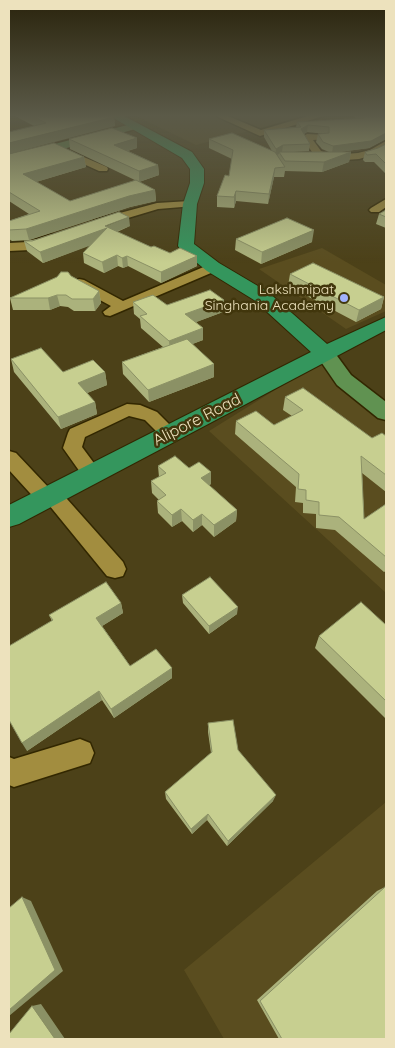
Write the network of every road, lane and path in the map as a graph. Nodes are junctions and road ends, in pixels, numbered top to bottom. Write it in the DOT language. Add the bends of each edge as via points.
graph roads {
  1 [pos="94,165"];
  2 [pos="194,165"];
  3 [pos="103,169"];
  4 [pos="386,202"];
  5 [pos="190,204"];
  6 [pos="375,210"];
  7 [pos="85,228"];
  8 [pos="66,234"];
  9 [pos="9,247"];
  10 [pos="213,267"];
  11 [pos="78,283"];
  12 [pos="261,296"];
  13 [pos="386,323"];
  14 [pos="351,340"];
  15 [pos="324,353"];
  16 [pos="386,413"];
  17 [pos="170,434"];
  18 [pos="9,458"];
  19 [pos="9,473"];
  20 [pos="92,474"];
  21 [pos="45,499"];
  22 [pos="9,518"];
  23 [pos="115,569"];
  24 [pos="80,753"];
  25 [pos="9,771"];
  1 -- 3 [label="street"];
  2 -- 5 [label="highway" via="197,183"];
  4 -- 6 [label="street"];
  5 -- 7 [label="street" via="157,206"];
  5 -- 10 [label="highway" via="186,246"];
  8 -- 9 [label="street" via="30,246"];
  10 -- 11 [label="street" via="116,309"];
  10 -- 12 [label="highway"];
  12 -- 14 [label="highway" via="316,328"];
  12 -- 15 [label="highway"];
  13 -- 14 [label="highway, Alipore Road"];
  14 -- 15 [label="highway, Alipore Road"];
  15 -- 16 [label="main road" via="344,380"];
  15 -- 17 [label="highway, Alipore Road"];
  17 -- 20 [label="highway, Alipore Road"];
  17 -- 20 [label="street" via="151,416 127,410 77,433 72,448"];
  18 -- 21 [label="street"];
  19 -- 21 [label="street"];
  20 -- 21 [label="highway, Alipore Road"];
  21 -- 22 [label="highway, Alipore Road"];
  21 -- 23 [label="street"];
  24 -- 25 [label="street" via="14,773"];
}
